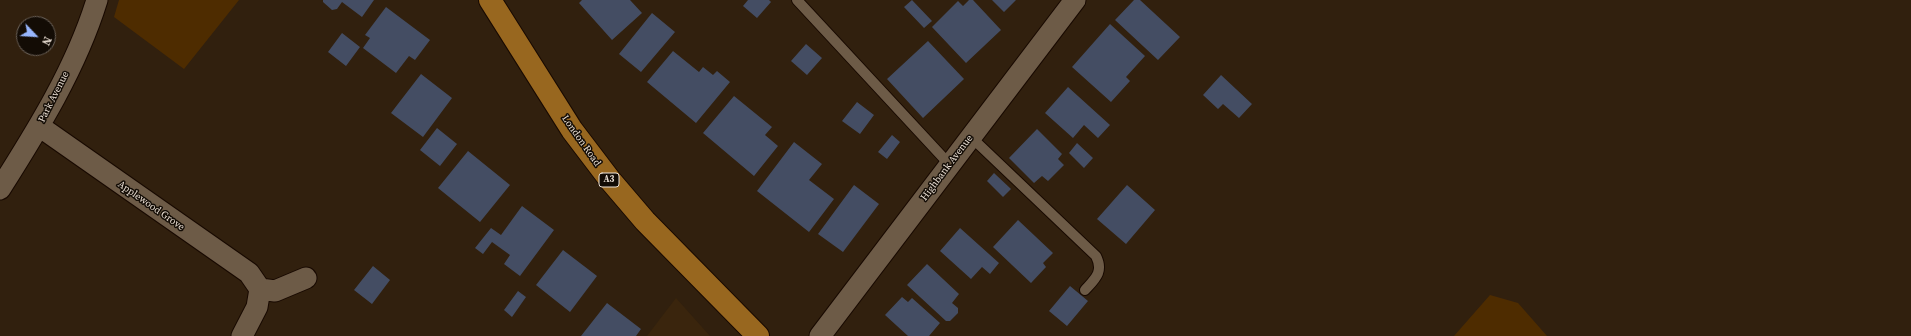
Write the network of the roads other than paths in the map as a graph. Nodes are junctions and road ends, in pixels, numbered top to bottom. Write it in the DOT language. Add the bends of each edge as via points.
graph roads {
  1 [pos="97,0"];
  2 [pos="490,0"];
  3 [pos="797,0"];
  4 [pos="1075,0"];
  5 [pos="39,126"];
  6 [pos="971,137"];
  7 [pos="950,165"];
  8 [pos="0,189"];
  9 [pos="306,278"];
  10 [pos="260,289"];
  11 [pos="1085,290"];
  12 [pos="752,334"];
  13 [pos="242,336"];
  14 [pos="820,336"];
  1 -- 5 [label="street, Park Avenue" via="89,25"];
  2 -- 12 [label="main road, London Road / A3" via="572,130 610,180 645,221"];
  3 -- 7 [label="lane"];
  4 -- 6 [label="street, Highbank Avenue"];
  5 -- 8 [label="street, Park Avenue"];
  5 -- 10 [label="street, Applewood Grove" via="249,273"];
  6 -- 7 [label="street, Highbank Avenue"];
  6 -- 11 [label="lane" via="1096,256 1100,264 1098,275"];
  7 -- 14 [label="street, Highbank Avenue"];
  9 -- 10 [label="street" via="275,291"];
  10 -- 13 [label="street" via="257,307"];
}
